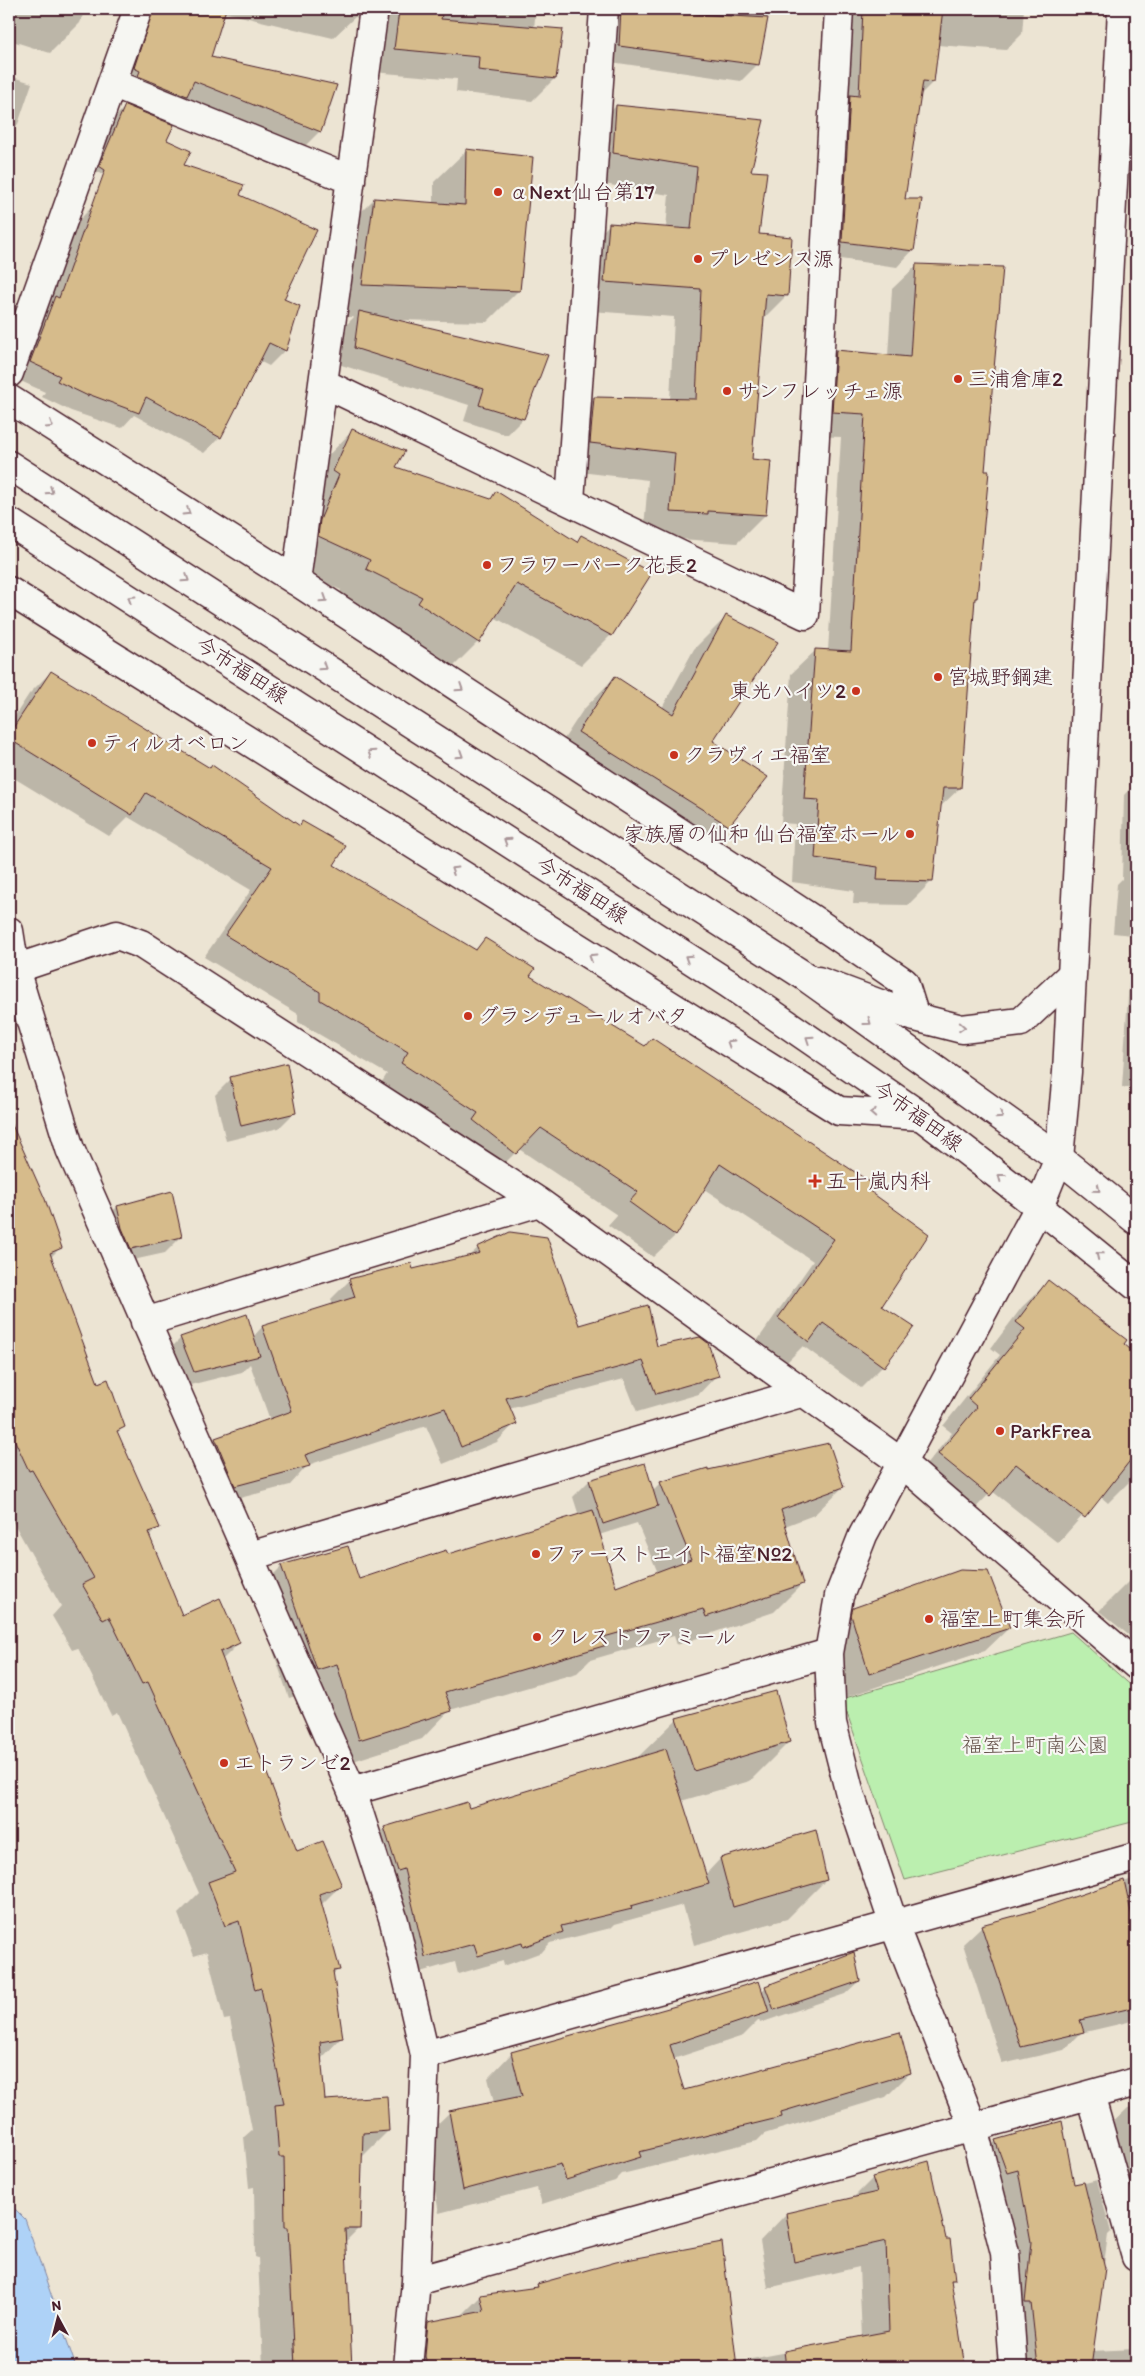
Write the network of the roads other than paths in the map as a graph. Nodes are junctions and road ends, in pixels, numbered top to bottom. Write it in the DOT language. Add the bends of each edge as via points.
graph roads {
  1 [pos="138,9"];
  2 [pos="374,9"];
  3 [pos="604,9"];
  4 [pos="839,9"];
  5 [pos="1122,9"];
  6 [pos="112,83"];
  7 [pos="351,180"];
  8 [pos="9,373"];
  9 [pos="323,382"];
  10 [pos="9,399"];
  11 [pos="9,465"];
  12 [pos="570,501"];
  13 [pos="9,522"];
  14 [pos="296,580"];
  15 [pos="9,591"];
  16 [pos="9,931"];
  17 [pos="15,969"];
  18 [pos="803,975"];
  19 [pos="1070,976"];
  20 [pos="915,1017"];
  21 [pos="921,1116"];
  22 [pos="1059,1158"];
  23 [pos="539,1202"];
  24 [pos="1039,1206"];
  25 [pos="1136,1220"];
  26 [pos="1136,1286"];
  27 [pos="145,1322"];
  28 [pos="804,1392"];
  29 [pos="902,1463"];
  30 [pos="250,1556"];
  31 [pos="829,1653"];
  32 [pos="1136,1664"];
  33 [pos="352,1791"];
  34 [pos="1136,1857"];
  35 [pos="894,1925"];
  36 [pos="425,2055"];
  37 [pos="1136,2082"];
  38 [pos="1090,2095"];
  39 [pos="973,2127"];
  40 [pos="1136,2256"];
  41 [pos="416,2281"];
  42 [pos="408,2367"];
  43 [pos="1013,2367"];
  1 -- 6 [label="street"];
  2 -- 7 [label="street"];
  3 -- 12 [label="street"];
  4 -- 12 [label="street" via="805,615"];
  5 -- 19 [label="street"];
  6 -- 7 [label="street"];
  6 -- 8 [label="street"];
  7 -- 9 [label="street"];
  9 -- 12 [label="street"];
  9 -- 14 [label="street"];
  10 -- 14 [label="street, one-way"];
  11 -- 18 [label="street, one-way"];
  21 -- 13 [label="street, 今市福田線, one-way" via="729,984"];
  14 -- 20 [label="street, one-way" via="904,982"];
  21 -- 15 [label="street, one-way" via="839,1112"];
  16 -- 17 [label="street"];
  17 -- 23 [label="street" via="117,935 141,944"];
  17 -- 27 [label="street" via="70,1149"];
  18 -- 20 [label="street"];
  18 -- 22 [label="street, one-way"];
  20 -- 19 [label="street, one-way" via="962,1029 1020,1022"];
  19 -- 22 [label="street" via="1067,1072"];
  24 -- 21 [label="street, 今市福田線, one-way"];
  22 -- 24 [label="street"];
  22 -- 25 [label="street, one-way"];
  23 -- 27 [label="street"];
  23 -- 28 [label="street"];
  26 -- 24 [label="street, 今市福田線, one-way"];
  24 -- 29 [label="street"];
  27 -- 30 [label="street"];
  28 -- 29 [label="street"];
  28 -- 30 [label="street"];
  29 -- 31 [label="street" via="863,1535 839,1596"];
  29 -- 32 [label="street"];
  30 -- 33 [label="street"];
  31 -- 33 [label="street"];
  31 -- 35 [label="street" via="832,1724 850,1794"];
  33 -- 36 [label="street" via="394,1921"];
  34 -- 35 [label="street"];
  35 -- 36 [label="street"];
  35 -- 39 [label="street"];
  36 -- 41 [label="street"];
  37 -- 38 [label="street"];
  38 -- 39 [label="street"];
  38 -- 40 [label="street"];
  39 -- 41 [label="street"];
  39 -- 43 [label="street" via="1005,2252"];
  41 -- 42 [label="street"];
}
